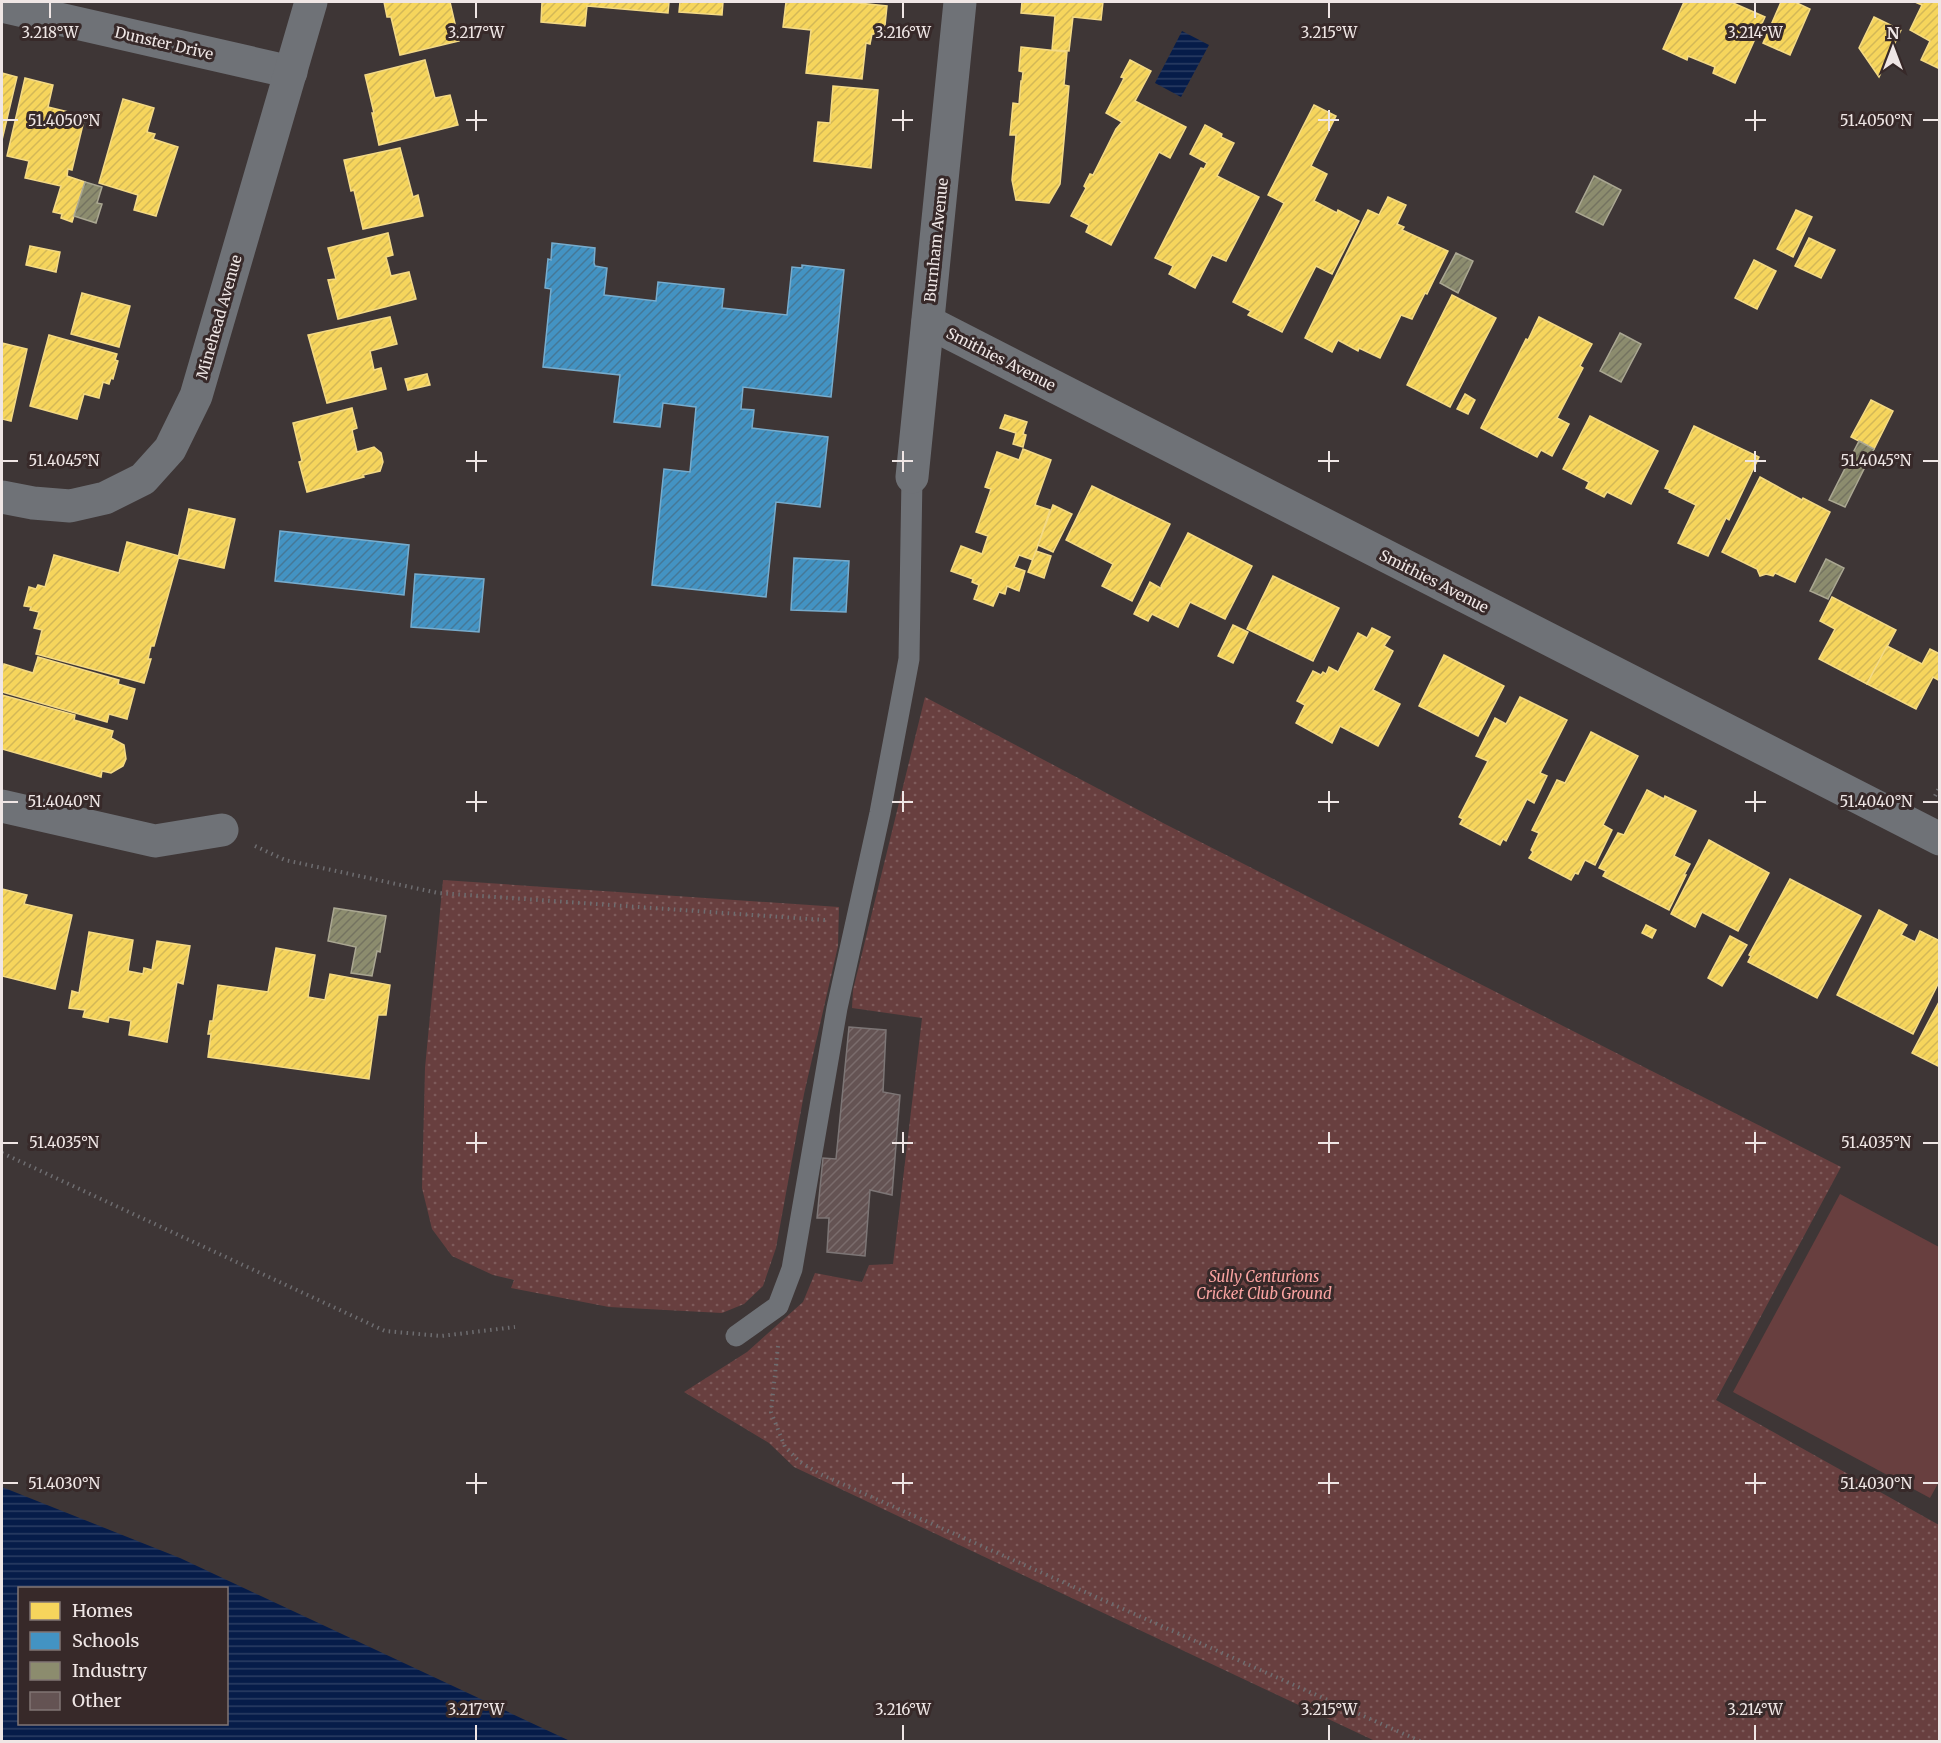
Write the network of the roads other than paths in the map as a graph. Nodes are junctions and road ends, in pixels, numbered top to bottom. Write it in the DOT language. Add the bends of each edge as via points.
graph roads {
  1 [pos="311,2"];
  2 [pos="960,2"];
  3 [pos="2,6"];
  4 [pos="291,72"];
  5 [pos="928,322"];
  6 [pos="912,477"];
  7 [pos="2,497"];
  8 [pos="2,806"];
  9 [pos="222,831"];
  10 [pos="1940,839"];
  11 [pos="736,1336"];
  1 -- 4 [label="street, Minehead Avenue"];
  2 -- 5 [label="street, Burnham Avenue"];
  3 -- 4 [label="street, Dunster Drive"];
  4 -- 7 [label="street, Minehead Avenue" via="196,396 170,449 143,480 105,498 70,506"];
  5 -- 6 [label="street, Burnham Avenue"];
  5 -- 10 [label="street, Smithies Avenue"];
  6 -- 11 [label="lane" via="909,659 837,1008 792,1269 778,1306"];
  8 -- 9 [label="street" via="155,841"];
}
